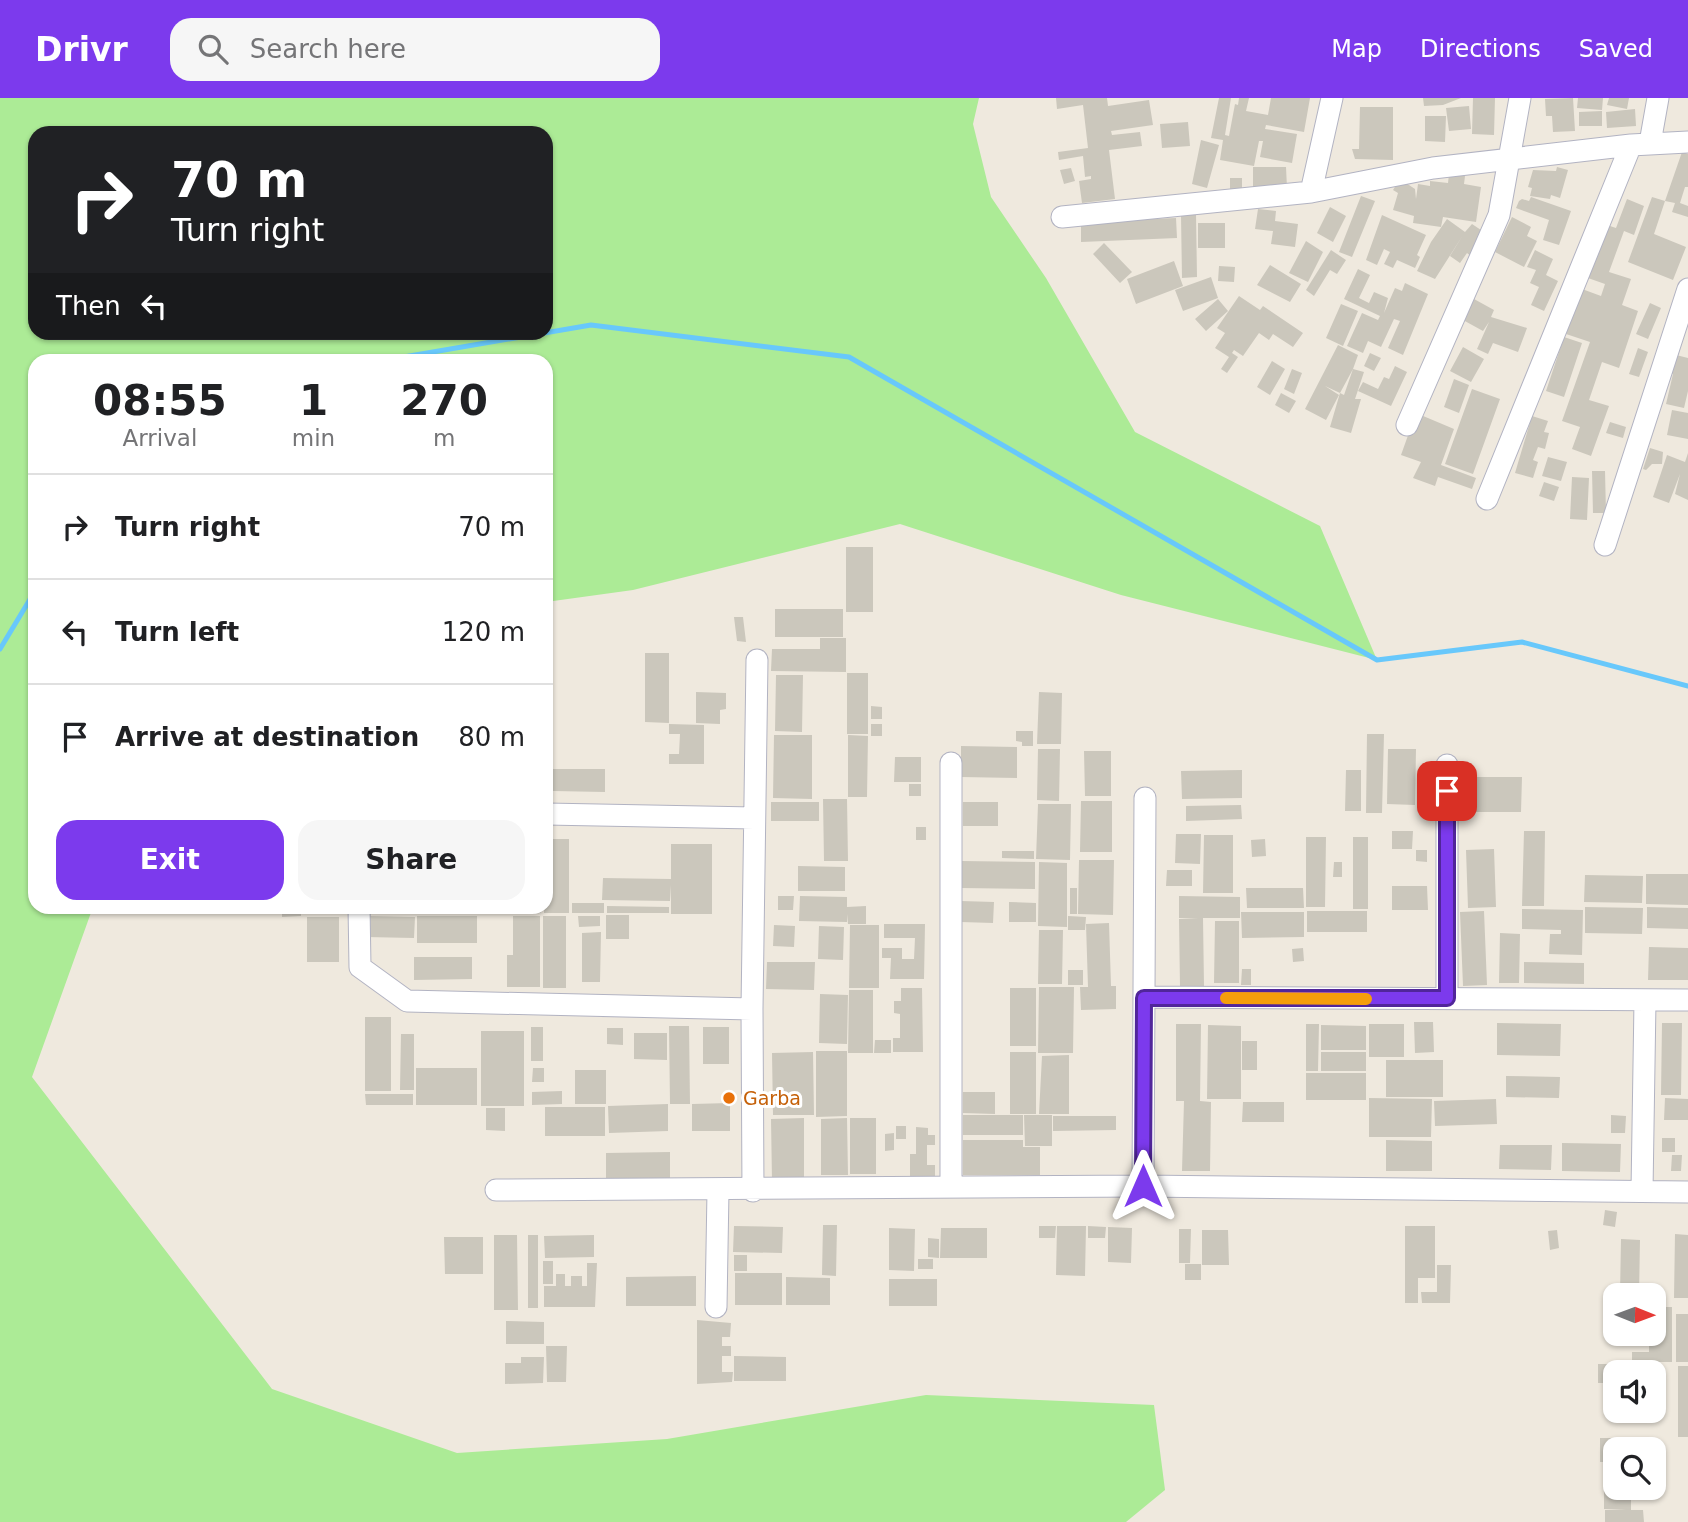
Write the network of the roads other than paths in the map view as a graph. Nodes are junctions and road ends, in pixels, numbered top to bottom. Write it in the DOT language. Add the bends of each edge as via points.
graph roads {
  1 [pos="1332,98"];
  2 [pos="1520,98"];
  3 [pos="1658,98"];
  4 [pos="1688,142"];
  5 [pos="1641,144"];
  6 [pos="1510,159"];
  7 [pos="1311,192"];
  8 [pos="1062,217"];
  9 [pos="1688,289"];
  10 [pos="1407,425"];
  11 [pos="1487,499"];
  12 [pos="1605,545"];
  13 [pos="757,660"];
  14 [pos="951,763"];
  15 [pos="1447,765"];
  16 [pos="1145,798"];
  17 [pos="553,814"];
  18 [pos="754,818"];
  19 [pos="359,914"];
  20 [pos="1144,998"];
  21 [pos="1447,998"];
  22 [pos="1688,1000"];
  23 [pos="1645,1001"];
  24 [pos="752,1009"];
  25 [pos="1143,1186"];
  26 [pos="951,1187"];
  27 [pos="496,1190"];
  28 [pos="718,1191"];
  29 [pos="753,1191"];
  30 [pos="1642,1191"];
  31 [pos="1688,1192"];
  32 [pos="716,1307"];
  1 -- 7 [label="street"];
  2 -- 6 [label="street"];
  3 -- 5 [label="street"];
  4 -- 5 [label="street"];
  5 -- 6 [label="street"];
  5 -- 11 [label="street"];
  6 -- 7 [label="street" via="1397,174"];
  6 -- 10 [label="street" via="1499,215"];
  7 -- 8 [label="street"];
  9 -- 12 [label="street"];
  13 -- 18 [label="street"];
  14 -- 26 [label="street"];
  15 -- 21 [label="street"];
  16 -- 20 [label="street"];
  17 -- 18 [label="street"];
  18 -- 24 [label="street"];
  19 -- 24 [label="street" via="360,967 407,1001"];
  20 -- 21 [label="street"];
  20 -- 25 [label="street"];
  21 -- 23 [label="street"];
  22 -- 23 [label="street"];
  23 -- 30 [label="street"];
  24 -- 29 [label="street"];
  25 -- 26 [label="street"];
  25 -- 30 [label="street"];
  26 -- 29 [label="street"];
  27 -- 28 [label="street"];
  28 -- 29 [label="street"];
  28 -- 32 [label="street"];
  30 -- 31 [label="street"];
}
